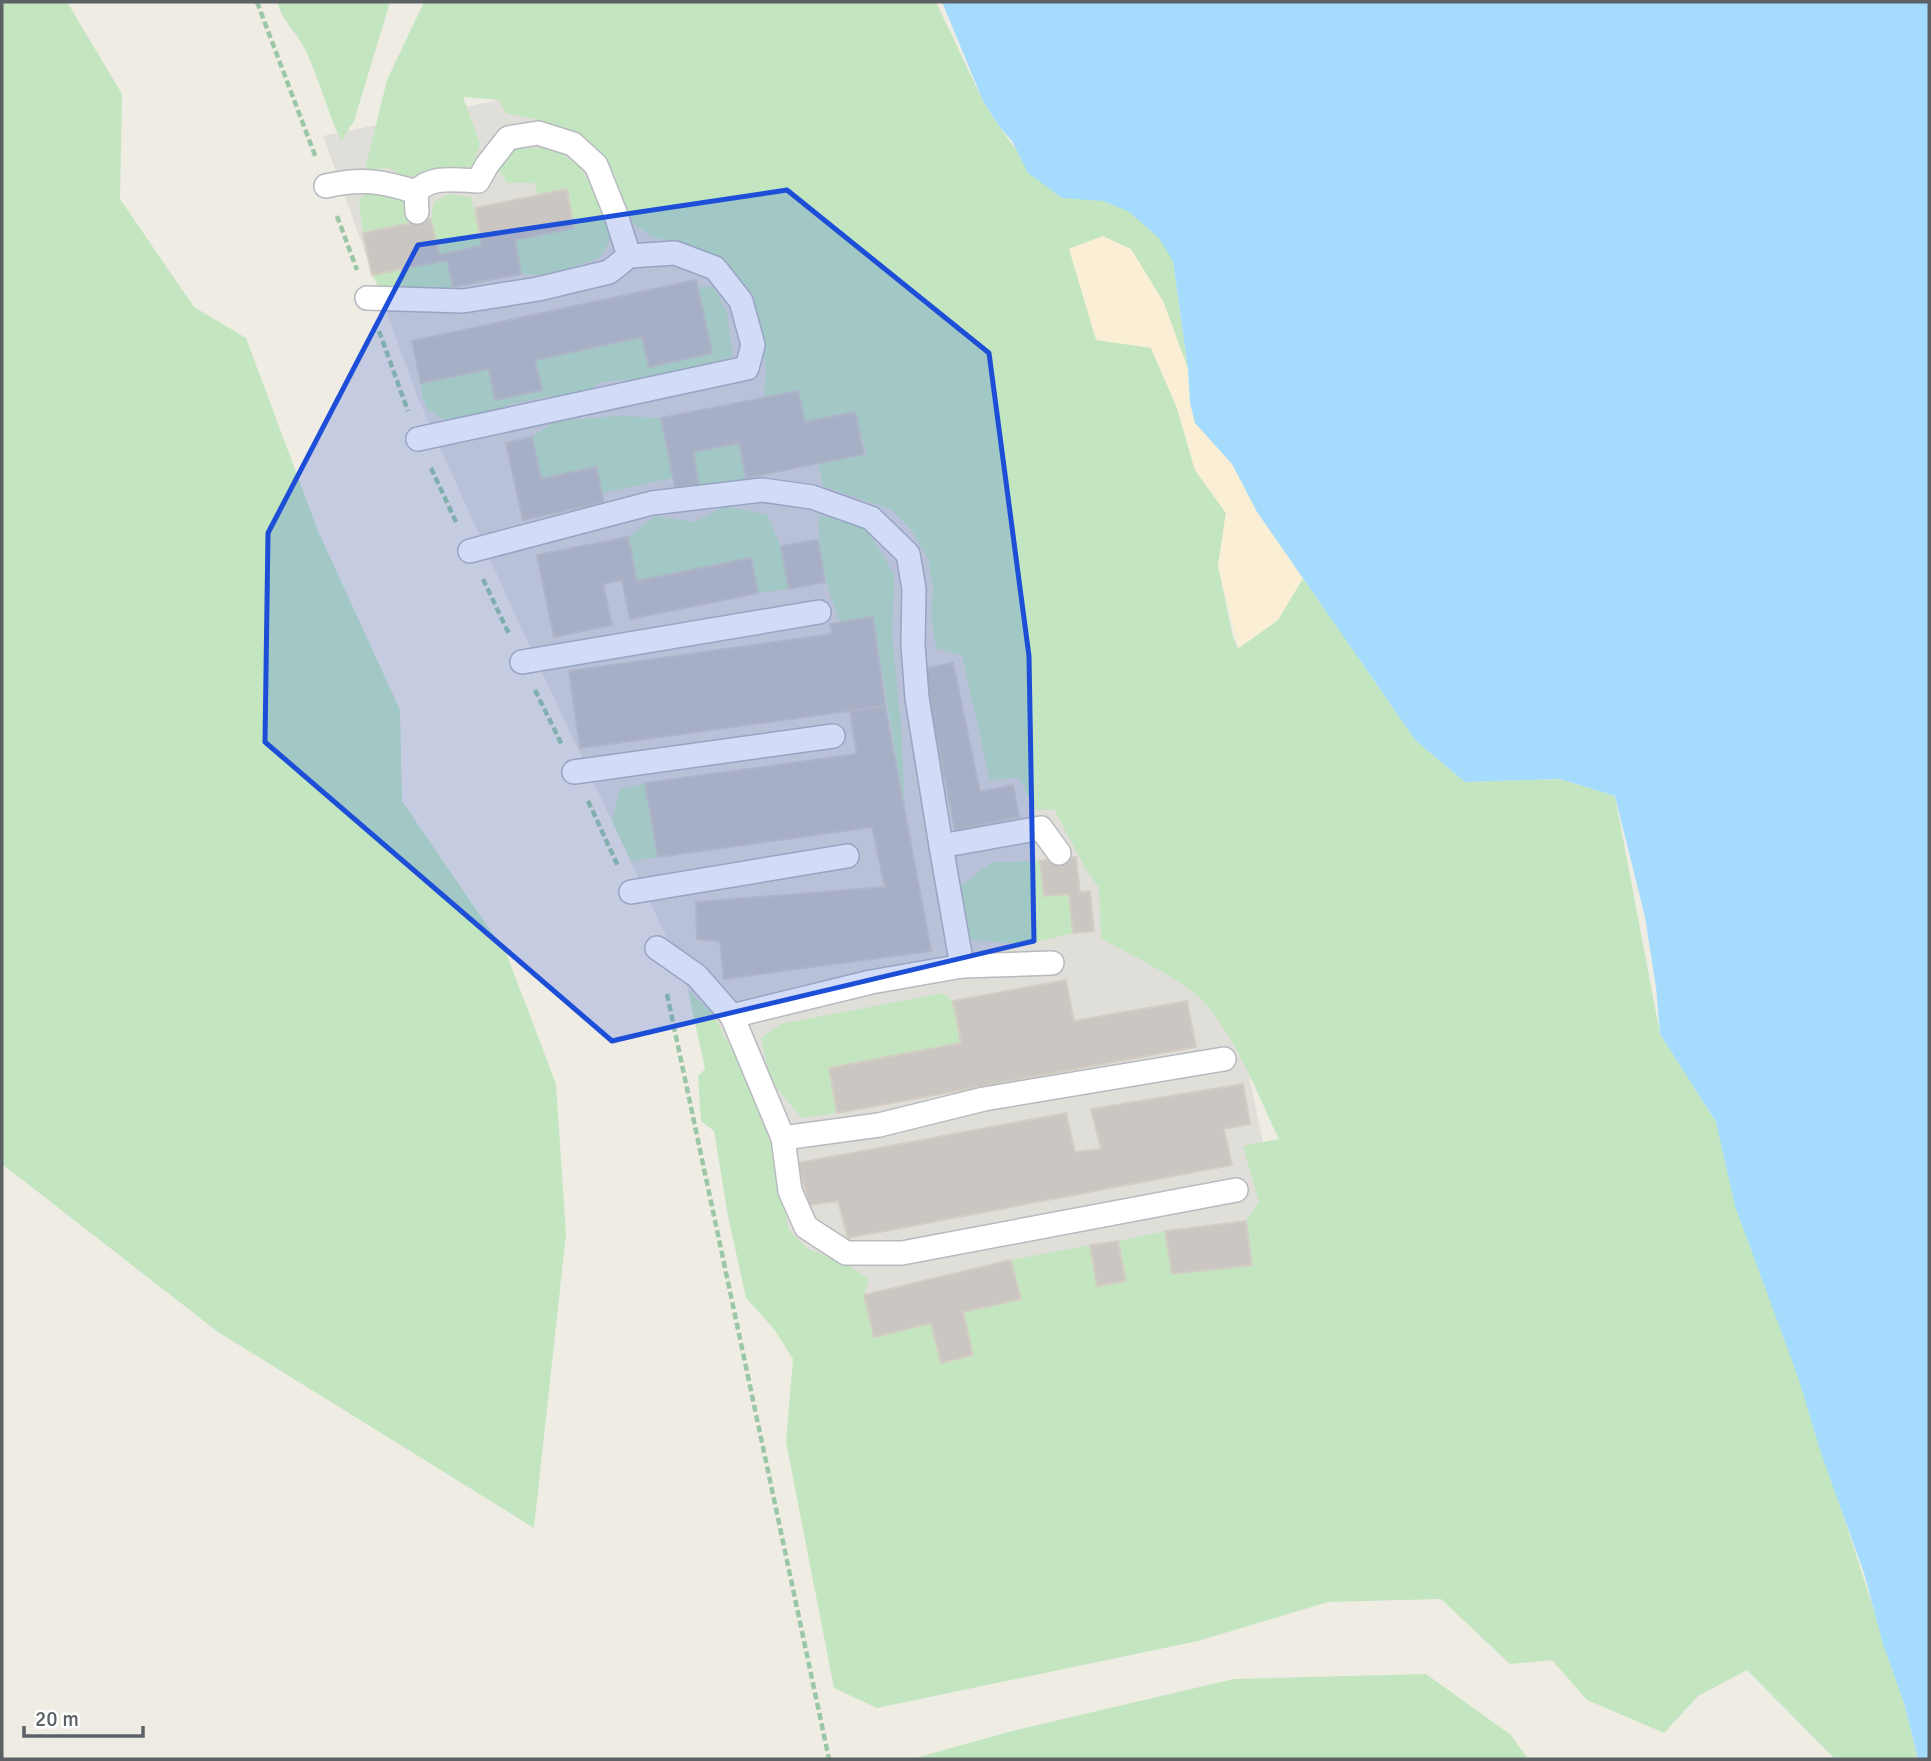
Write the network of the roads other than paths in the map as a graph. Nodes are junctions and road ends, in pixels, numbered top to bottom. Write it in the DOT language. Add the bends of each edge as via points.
graph roads {
  1 [pos="326,186"];
  2 [pos="629,256"];
  3 [pos="367,298"];
  4 [pos="418,439"];
  5 [pos="470,551"];
  6 [pos="819,611"];
  7 [pos="522,662"];
  8 [pos="833,736"];
  9 [pos="575,772"];
  10 [pos="942,846"];
  11 [pos="1059,853"];
  12 [pos="847,856"];
  13 [pos="631,892"];
  14 [pos="657,948"];
  15 [pos="1052,963"];
  16 [pos="962,966"];
  17 [pos="732,1016"];
  18 [pos="1224,1059"];
  19 [pos="782,1138"];
  20 [pos="1237,1190"];
  1 -- 2 [label="lane" via="350,180 385,181 416,202 423,183 445,179 484,188 486,165 508,138 538,133 573,144 596,165"];
  2 -- 3 [label="lane" via="609,272 538,289 463,301"];
  2 -- 4 [label="lane" via="675,253 715,268 741,301 753,345 747,368"];
  5 -- 10 [label="lane" via="652,503 762,490 813,497 871,518 908,554 914,589 912,645 917,698"];
  6 -- 7 [label="lane"];
  8 -- 9 [label="lane"];
  10 -- 11 [label="lane" via="1041,828"];
  10 -- 16 [label="lane"];
  12 -- 13 [label="lane"];
  14 -- 17 [label="lane" via="697,976"];
  15 -- 16 [label="lane"];
  16 -- 17 [label="lane" via="871,982"];
  17 -- 19 [label="lane"];
  18 -- 19 [label="lane" via="984,1099 879,1125"];
  19 -- 20 [label="lane" via="790,1191 806,1227 846,1253 902,1253"];
}
